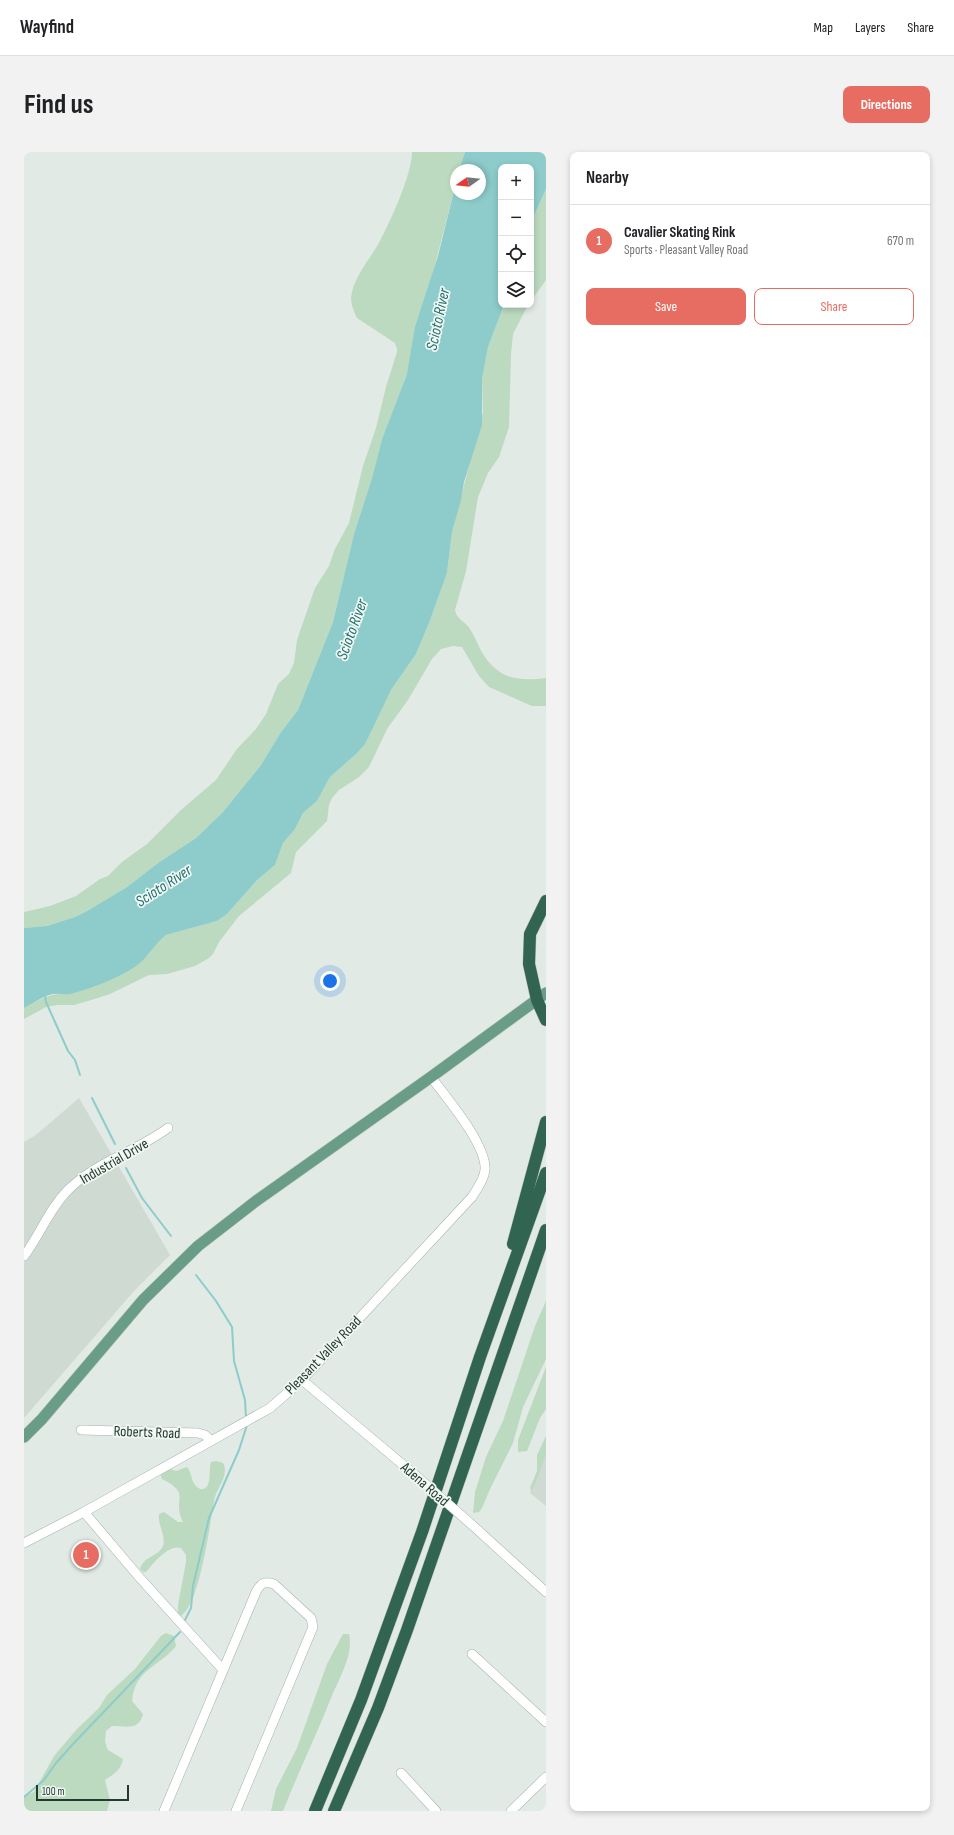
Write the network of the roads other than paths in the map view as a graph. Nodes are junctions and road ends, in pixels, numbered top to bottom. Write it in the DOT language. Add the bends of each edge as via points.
graph roads {
  1 [pos="546,901"];
  2 [pos="541,996"];
  3 [pos="546,1020"];
  4 [pos="431,1077"];
  5 [pos="546,1122"];
  6 [pos="168,1128"];
  7 [pos="546,1173"];
  8 [pos="546,1230"];
  9 [pos="24,1256"];
  10 [pos="506,1284"];
  11 [pos="302,1380"];
  12 [pos="81,1430"];
  13 [pos="24,1437"];
  14 [pos="210,1440"];
  15 [pos="84,1512"];
  16 [pos="24,1543"];
  17 [pos="546,1592"];
  18 [pos="472,1654"];
  19 [pos="223,1670"];
  20 [pos="546,1722"];
  21 [pos="401,1774"];
  22 [pos="546,1777"];
  23 [pos="164,1811"];
  24 [pos="236,1811"];
  25 [pos="315,1811"];
  26 [pos="334,1811"];
  27 [pos="436,1811"];
  28 [pos="511,1811"];
  1 -- 2 [label="highway" via="530,934 529,964"];
  2 -- 3 [label="highway"];
  2 -- 4 [label="main road"];
  4 -- 11 [label="street, Pleasant Valley Road" via="480,1148 485,1170 480,1186"];
  4 -- 13 [label="main road" via="261,1197 198,1246 143,1300 52,1408"];
  5 -- 10 [label="highway" via="509,1257"];
  6 -- 9 [label="street, Industrial Drive" via="151,1140 89,1173 69,1189 50,1212"];
  7 -- 10 [label="highway"];
  8 -- 26 [label="highway" via="407,1630 378,1708"];
  10 -- 25 [label="highway" via="422,1532 361,1700"];
  11 -- 14 [label="street, Pleasant Valley Road" via="270,1408"];
  11 -- 17 [label="street, Adena Road, bridge" via="414,1474"];
  12 -- 14 [label="street, Roberts Road" via="198,1433"];
  14 -- 15 [label="street, Pleasant Valley Road"];
  15 -- 16 [label="street, Pleasant Valley Road"];
  15 -- 19 [label="street"];
  18 -- 20 [label="street"];
  19 -- 23 [label="street"];
  19 -- 24 [label="street" via="256,1592 264,1582 274,1584 311,1618 312,1631"];
  21 -- 27 [label="street"];
  22 -- 28 [label="street"];
}
